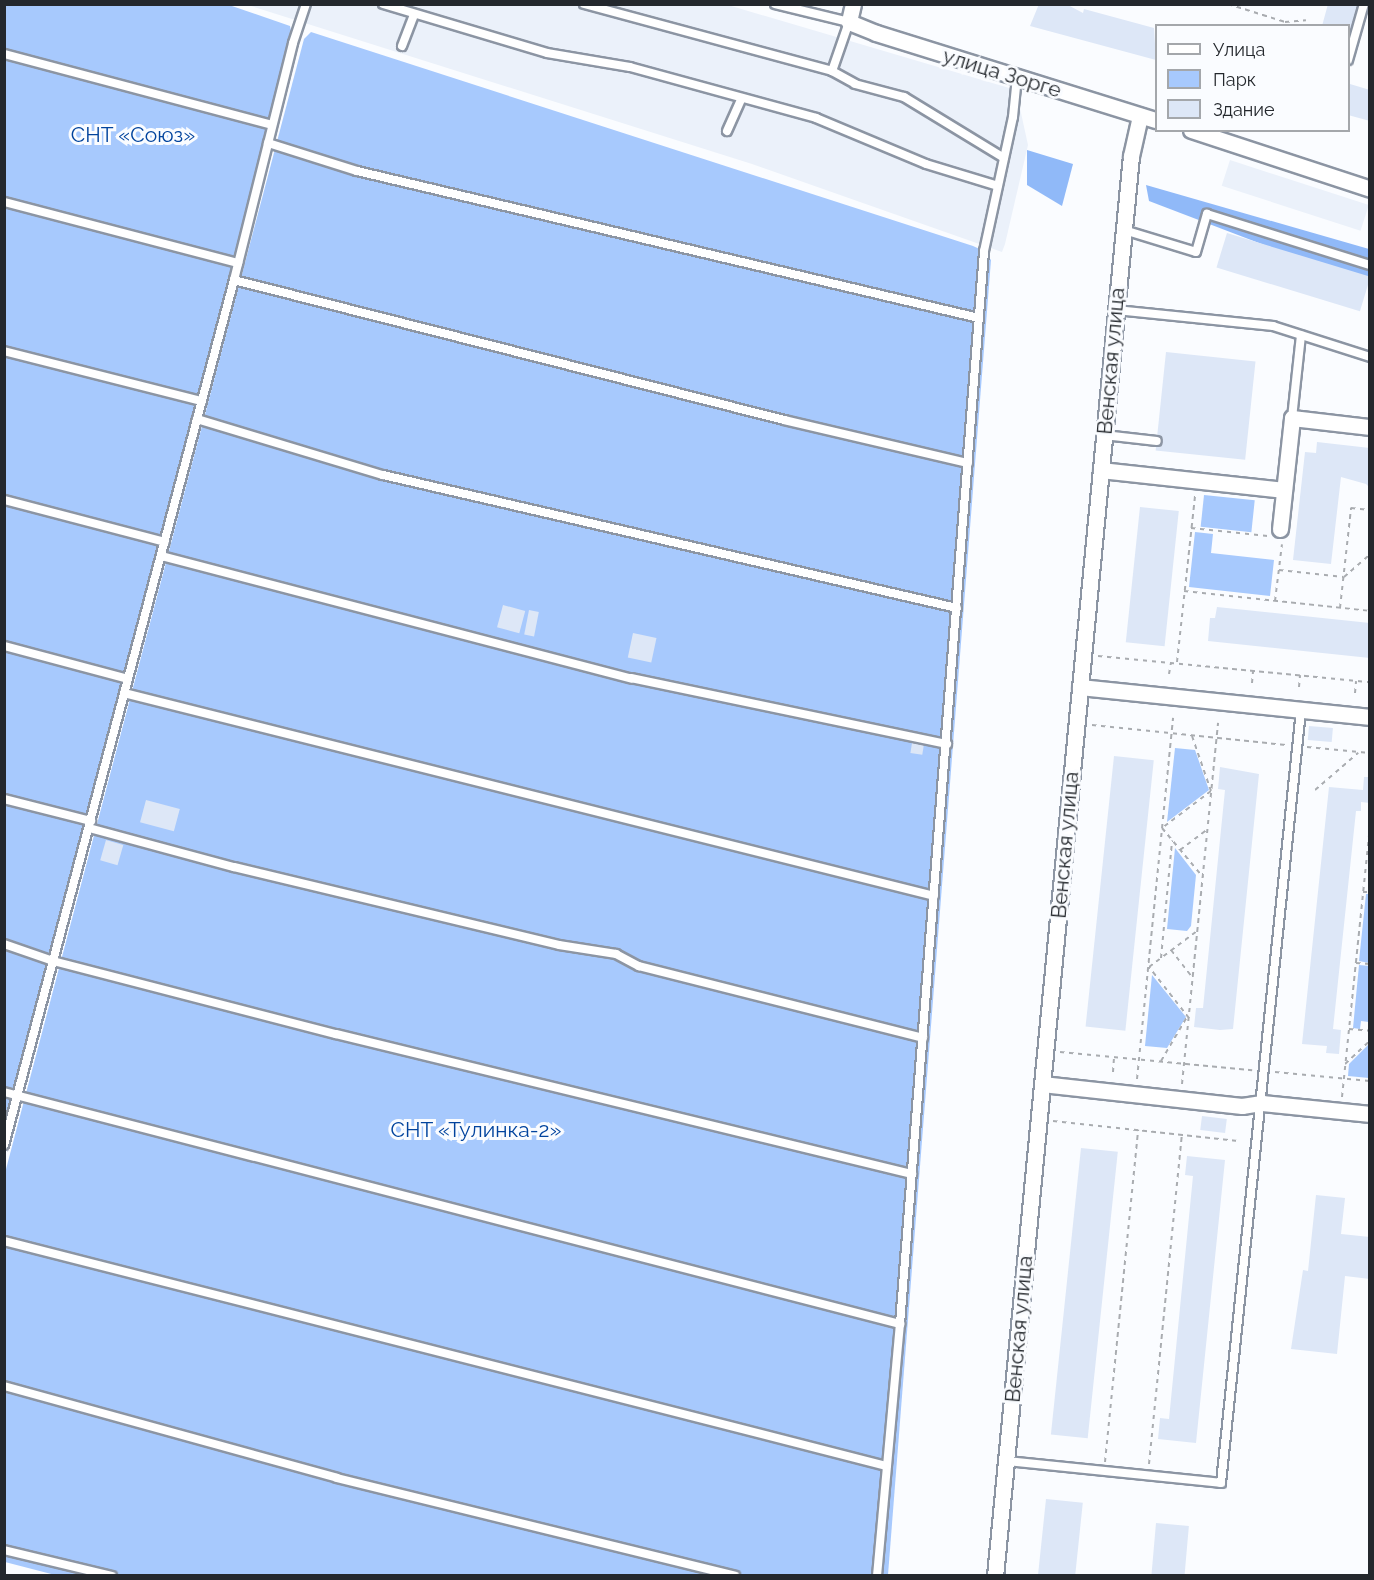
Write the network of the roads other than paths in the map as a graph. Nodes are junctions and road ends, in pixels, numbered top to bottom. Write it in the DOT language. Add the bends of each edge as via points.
graph roads {
  1 [pos="306,4"];
  2 [pos="383,4"];
  3 [pos="584,4"];
  4 [pos="775,4"];
  5 [pos="853,4"];
  6 [pos="1364,4"];
  7 [pos="414,14"];
  8 [pos="849,22"];
  9 [pos="402,46"];
  10 [pos="1350,53"];
  11 [pos="4,54"];
  12 [pos="832,71"];
  13 [pos="1017,77"];
  14 [pos="741,99"];
  15 [pos="1140,116"];
  16 [pos="1155,120"];
  17 [pos="272,125"];
  18 [pos="727,131"];
  19 [pos="1197,132"];
  20 [pos="268,143"];
  21 [pos="1004,158"];
  22 [pos="998,186"];
  23 [pos="1370,189"];
  24 [pos="4,202"];
  25 [pos="1124,230"];
  26 [pos="238,262"];
  27 [pos="1370,265"];
  28 [pos="234,280"];
  29 [pos="1116,310"];
  30 [pos="979,318"];
  31 [pos="1301,335"];
  32 [pos="4,351"];
  33 [pos="1370,357"];
  34 [pos="202,401"];
  35 [pos="1292,418"];
  36 [pos="197,419"];
  37 [pos="1370,427"];
  38 [pos="1104,435"];
  39 [pos="1157,441"];
  40 [pos="968,463"];
  41 [pos="1101,470"];
  42 [pos="1284,490"];
  43 [pos="4,500"];
  44 [pos="1281,533"];
  45 [pos="165,542"];
  46 [pos="161,556"];
  47 [pos="957,608"];
  48 [pos="4,646"];
  49 [pos="128,679"];
  50 [pos="1080,687"];
  51 [pos="124,693"];
  52 [pos="1301,710"];
  53 [pos="1370,717"];
  54 [pos="947,744"];
  55 [pos="4,799"];
  56 [pos="90,825"];
  57 [pos="934,896"];
  58 [pos="4,944"];
  59 [pos="53,962"];
  60 [pos="923,1038"];
  61 [pos="1042,1084"];
  62 [pos="4,1092"];
  63 [pos="18,1095"];
  64 [pos="1262,1103"];
  65 [pos="1370,1114"];
  66 [pos="4,1145"];
  67 [pos="912,1174"];
  68 [pos="4,1240"];
  69 [pos="900,1324"];
  70 [pos="4,1386"];
  71 [pos="1006,1461"];
  72 [pos="887,1466"];
  73 [pos="4,1550"];
  74 [pos="112,1575"];
  75 [pos="735,1575"];
  76 [pos="876,1575"];
  77 [pos="995,1575"];
  1 -- 17 [label="lane"];
  2 -- 7 [label="lane"];
  3 -- 12 [label="lane"];
  4 -- 8 [label="lane"];
  5 -- 8 [label="street"];
  6 -- 10 [label="lane"];
  7 -- 9 [label="lane"];
  7 -- 14 [label="lane" via="547,53 630,67"];
  8 -- 12 [label="lane"];
  8 -- 13 [label="street, улица Зорге"];
  11 -- 17 [label="lane"];
  12 -- 21 [label="lane" via="855,84 904,97"];
  13 -- 15 [label="street, улица Зорге"];
  13 -- 21 [label="lane"];
  14 -- 18 [label="lane"];
  14 -- 22 [label="lane" via="816,118 926,164"];
  15 -- 16 [label="street, улица Зорге"];
  15 -- 25 [label="street, Венская улица" via="1131,156"];
  17 -- 20 [label="lane"];
  19 -- 23 [label="street"];
  20 -- 26 [label="lane"];
  20 -- 30 [label="lane" via="357,171"];
  21 -- 22 [label="lane"];
  22 -- 30 [label="lane" via="984,251"];
  24 -- 26 [label="lane"];
  25 -- 27 [label="lane" via="1196,252 1207,214"];
  25 -- 29 [label="street, Венская улица"];
  26 -- 28 [label="lane"];
  28 -- 34 [label="lane"];
  28 -- 40 [label="lane"];
  29 -- 31 [label="lane" via="1273,326"];
  29 -- 38 [label="street, Венская улица"];
  30 -- 40 [label="lane"];
  31 -- 33 [label="lane"];
  31 -- 35 [label="lane"];
  32 -- 34 [label="lane"];
  34 -- 36 [label="lane"];
  35 -- 37 [label="street"];
  35 -- 42 [label="street"];
  36 -- 45 [label="lane"];
  36 -- 47 [label="lane" via="383,475"];
  38 -- 39 [label="lane"];
  38 -- 41 [label="street, Венская улица"];
  40 -- 47 [label="lane"];
  41 -- 42 [label="street"];
  41 -- 50 [label="street, Венская улица"];
  42 -- 44 [label="street"];
  43 -- 45 [label="lane"];
  45 -- 46 [label="lane"];
  46 -- 49 [label="lane"];
  46 -- 54 [label="lane" via="631,678"];
  47 -- 54 [label="lane"];
  48 -- 49 [label="lane"];
  49 -- 51 [label="lane"];
  50 -- 52 [label="street"];
  50 -- 61 [label="street, Венская улица"];
  51 -- 56 [label="lane"];
  51 -- 57 [label="lane"];
  52 -- 53 [label="street"];
  52 -- 64 [label="lane"];
  54 -- 57 [label="lane"];
  55 -- 56 [label="lane"];
  56 -- 59 [label="lane"];
  56 -- 60 [label="lane" via="234,867 559,945 616,954 639,966"];
  57 -- 60 [label="lane"];
  58 -- 59 [label="lane"];
  59 -- 63 [label="lane"];
  59 -- 67 [label="lane"];
  60 -- 67 [label="lane"];
  61 -- 64 [label="street" via="1242,1106"];
  61 -- 71 [label="street, Венская улица"];
  62 -- 63 [label="lane"];
  63 -- 66 [label="lane"];
  63 -- 69 [label="lane"];
  64 -- 65 [label="street"];
  64 -- 71 [label="lane" via="1221,1483"];
  67 -- 69 [label="lane"];
  68 -- 72 [label="lane"];
  69 -- 72 [label="lane"];
  70 -- 75 [label="lane" via="337,1478"];
  71 -- 77 [label="street, Венская улица"];
  72 -- 76 [label="lane"];
  73 -- 74 [label="lane"];
}
